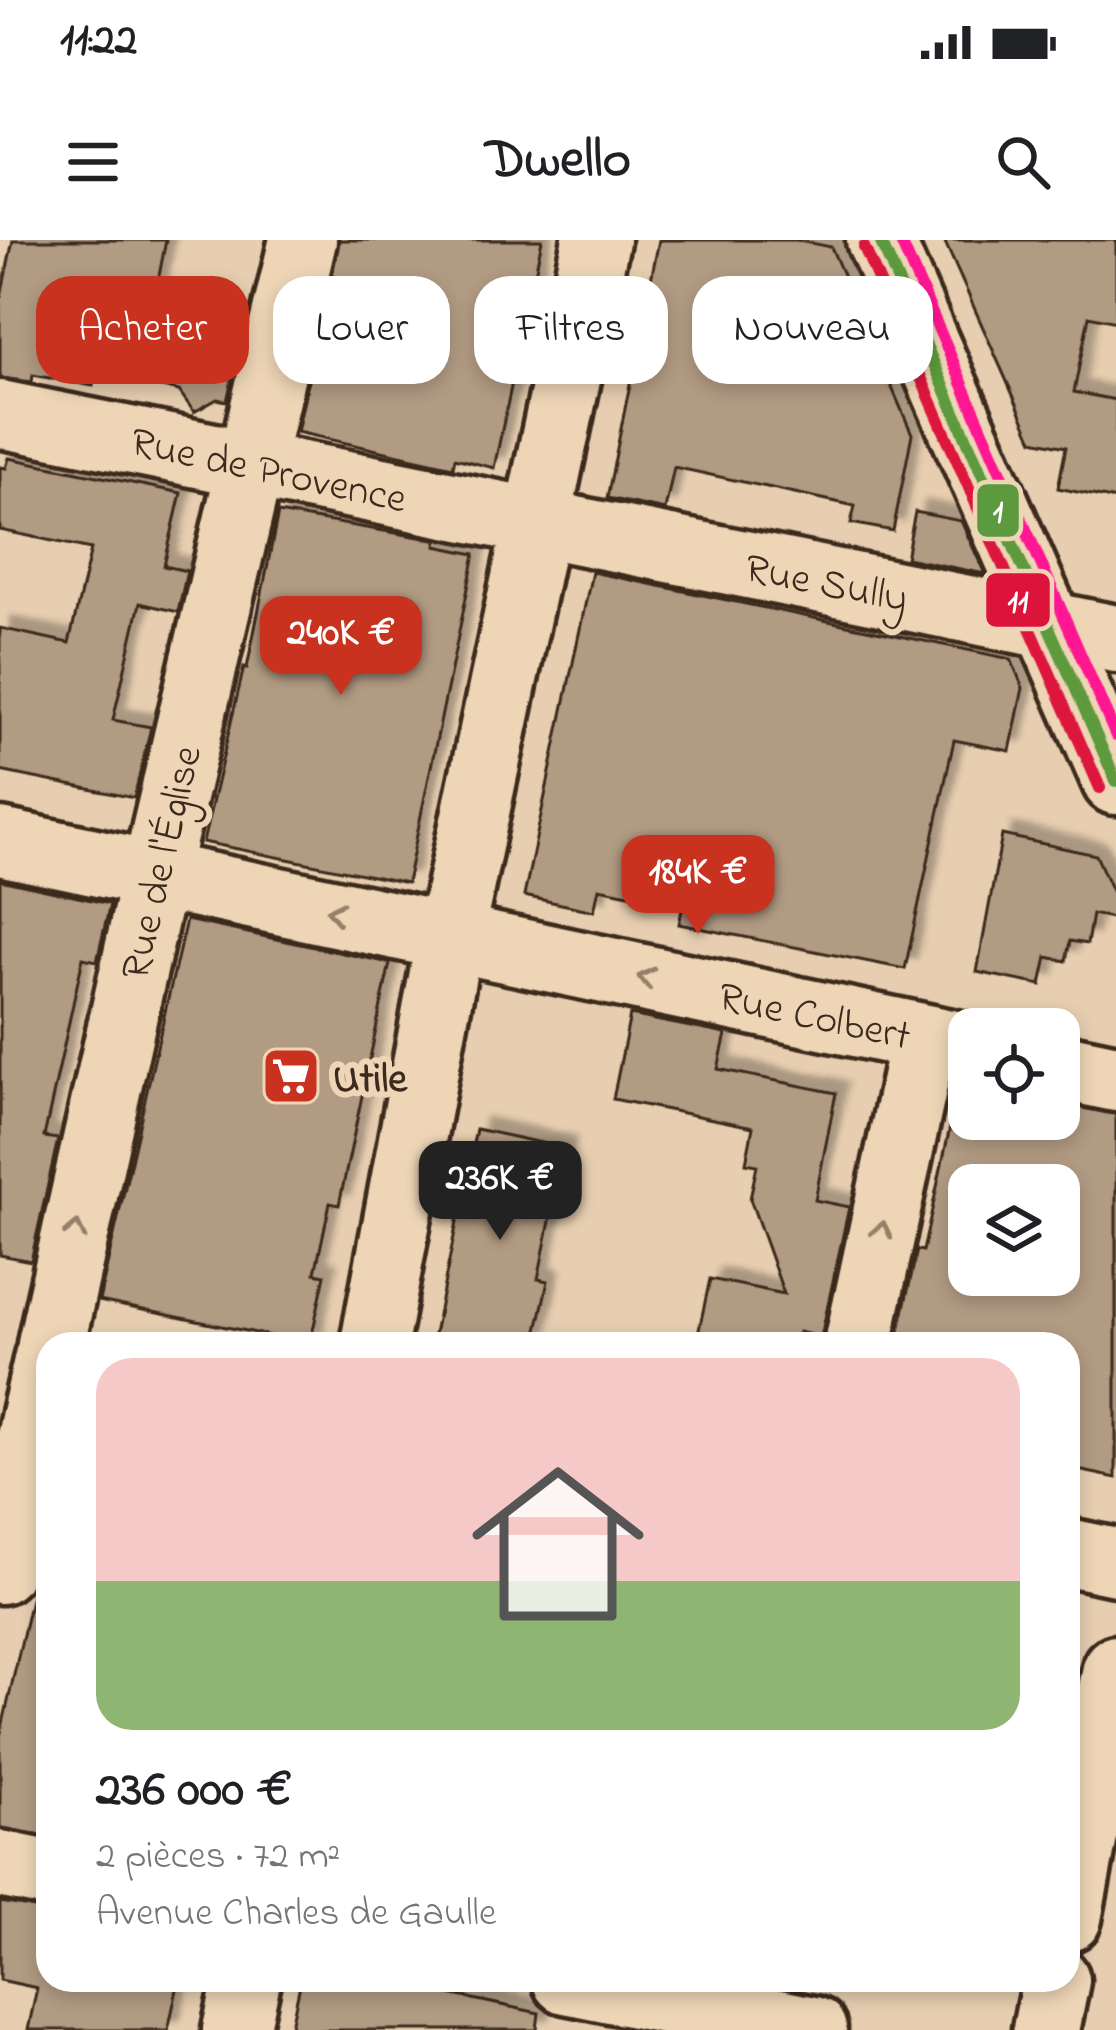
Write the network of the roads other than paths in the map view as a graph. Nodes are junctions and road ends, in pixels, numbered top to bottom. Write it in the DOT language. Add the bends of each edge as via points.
graph roads {
  1 [pos="303,240"];
  2 [pos="596,240"];
  3 [pos="880,240"];
  4 [pos="0,414"];
  5 [pos="252,464"];
  6 [pos="539,524"];
  7 [pos="1046,625"];
  8 [pos="1116,639"];
  9 [pos="1116,781"];
  10 [pos="0,842"];
  11 [pos="155,874"];
  12 [pos="450,935"];
  13 [pos="947,1042"];
  14 [pos="1080,1070"];
  15 [pos="1116,1078"];
  16 [pos="53,1332"];
  17 [pos="376,1332"];
  18 [pos="862,1332"];
  19 [pos="0,1336"];
  20 [pos="36,1342"];
  21 [pos="36,1410"];
  22 [pos="1080,1554"];
  23 [pos="1116,1562"];
  24 [pos="0,1570"];
  25 [pos="1116,1669"];
  26 [pos="1080,1856"];
  27 [pos="0,1864"];
  28 [pos="36,1872"];
  29 [pos="244,1992"];
  30 [pos="633,1992"];
  31 [pos="1054,1992"];
  32 [pos="717,2007"];
  33 [pos="236,2030"];
  34 [pos="813,2030"];
  35 [pos="1046,2030"];
  1 -- 5 [label="street, Rue de l'Église"];
  2 -- 6 [label="street"];
  3 -- 7 [label="street"];
  4 -- 5 [label="street, Rue de Provence"];
  5 -- 6 [label="street, Rue de Provence"];
  5 -- 11 [label="street, Rue de l'Église"];
  6 -- 7 [label="street, Rue Sully"];
  6 -- 12 [label="street"];
  7 -- 8 [label="street, Rue Sully"];
  7 -- 9 [label="street"];
  10 -- 11 [label="street, Rue Colbert"];
  12 -- 11 [label="street, Rue Colbert, one-way"];
  16 -- 11 [label="street, Rue de l'Église, one-way"];
  13 -- 12 [label="street, Rue Colbert, one-way"];
  12 -- 17 [label="street"];
  18 -- 13 [label="street, one-way"];
  14 -- 15 [label="street"];
  19 -- 20 [label="street"];
  21 -- 24 [label="street"];
  22 -- 23 [label="street"];
  25 -- 26 [label="street"];
  27 -- 28 [label="street"];
  29 -- 33 [label="street"];
  30 -- 32 [label="street"];
  31 -- 35 [label="street"];
  32 -- 34 [label="street"];
}
